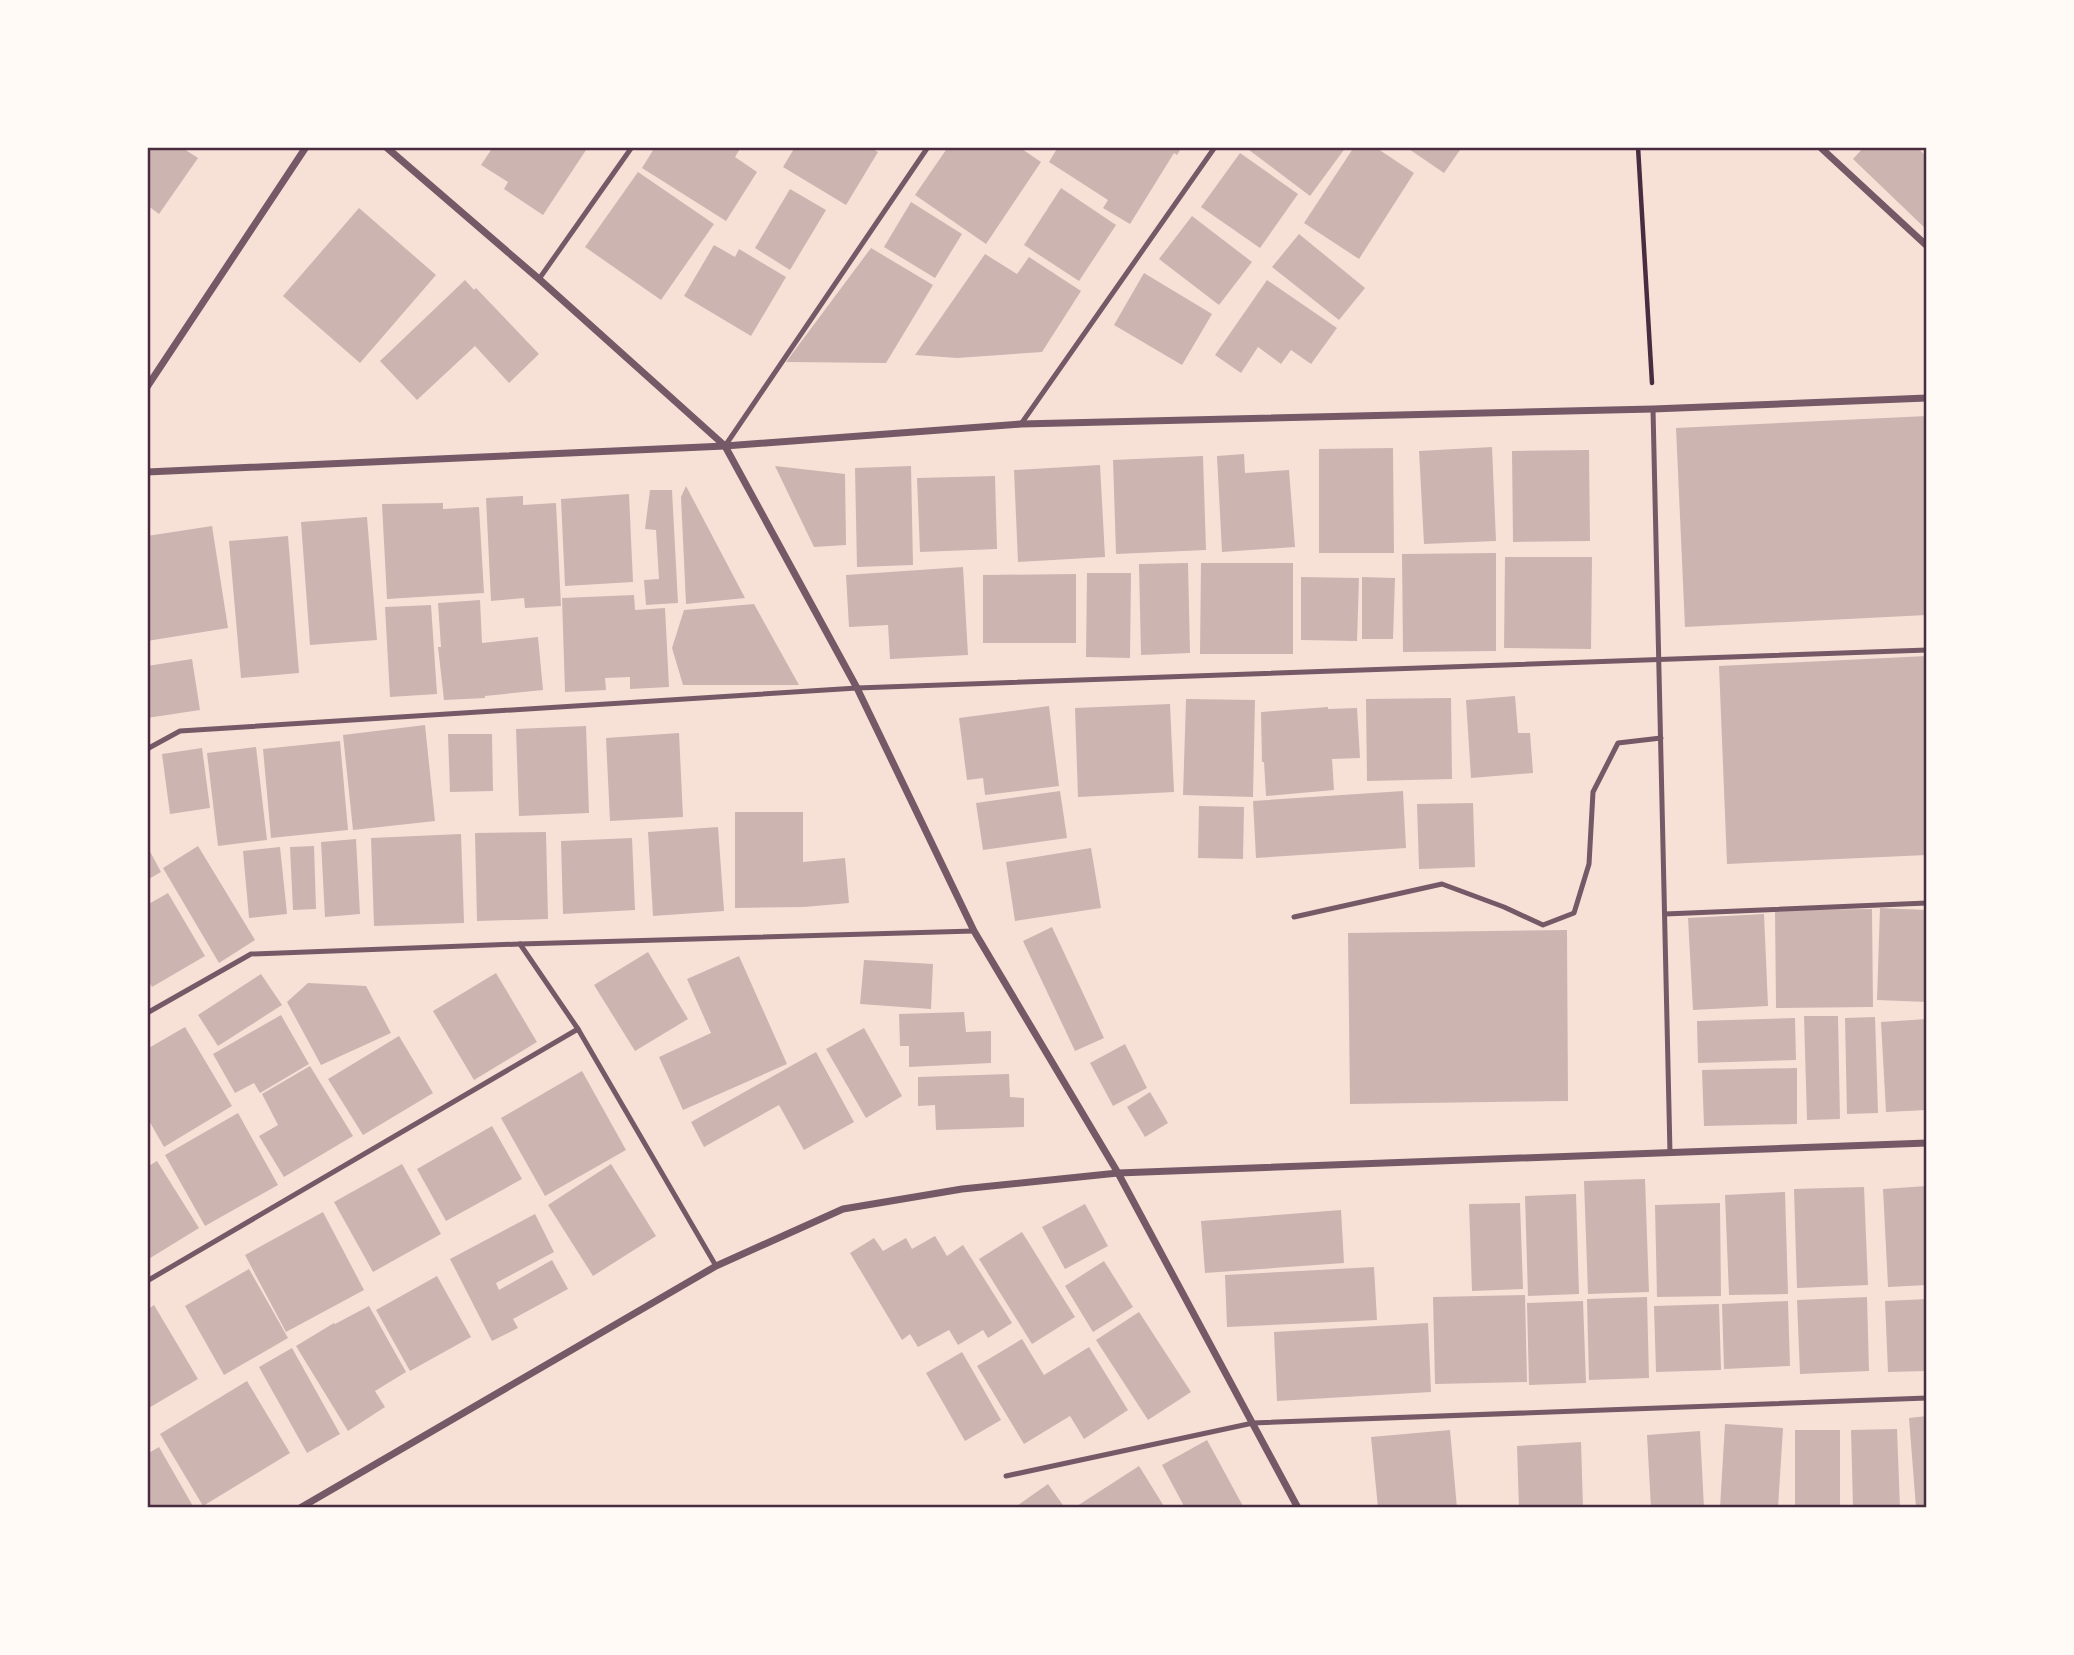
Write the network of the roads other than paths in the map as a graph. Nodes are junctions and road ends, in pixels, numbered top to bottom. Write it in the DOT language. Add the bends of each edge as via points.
graph roads {
  1 [pos="306,147"];
  2 [pos="386,147"];
  3 [pos="632,147"];
  4 [pos="928,147"];
  5 [pos="1215,147"];
  6 [pos="1820,147"];
  7 [pos="1927,246"];
  8 [pos="539,279"];
  9 [pos="147,387"];
  10 [pos="1927,398"];
  11 [pos="1653,409"];
  12 [pos="1021,424"];
  13 [pos="725,446"];
  14 [pos="147,471"];
  15 [pos="1927,650"];
  16 [pos="1659,659"];
  17 [pos="857,688"];
  18 [pos="1661,738"];
  19 [pos="147,749"];
  20 [pos="1927,903"];
  21 [pos="1665,914"];
  22 [pos="1294,917"];
  23 [pos="974,931"];
  24 [pos="520,944"];
  25 [pos="147,1013"];
  26 [pos="578,1029"];
  27 [pos="1927,1143"];
  28 [pos="1670,1153"];
  29 [pos="1118,1173"];
  30 [pos="716,1266"];
  31 [pos="147,1280"];
  32 [pos="1927,1398"];
  33 [pos="1253,1423"];
  34 [pos="1006,1476"];
  35 [pos="300,1508"];
  36 [pos="1298,1508"];
  1 -- 9 [label="street"];
  2 -- 8 [label="street"];
  3 -- 8 [label="lane"];
  4 -- 13 [label="lane"];
  5 -- 12 [label="lane"];
  6 -- 7 [label="street"];
  8 -- 13 [label="street"];
  10 -- 11 [label="street"];
  11 -- 12 [label="street"];
  11 -- 16 [label="lane"];
  12 -- 13 [label="street"];
  13 -- 14 [label="street"];
  13 -- 17 [label="street"];
  15 -- 16 [label="lane"];
  16 -- 17 [label="lane"];
  16 -- 18 [label="lane"];
  17 -- 19 [label="lane" via="180,731"];
  17 -- 23 [label="street"];
  18 -- 21 [label="lane"];
  18 -- 22 [label="lane" via="1618,743 1593,792 1589,864 1574,914 1543,925 1442,884"];
  20 -- 21 [label="lane"];
  21 -- 28 [label="lane"];
  23 -- 24 [label="lane"];
  23 -- 29 [label="street"];
  24 -- 25 [label="lane" via="251,954"];
  24 -- 26 [label="lane"];
  26 -- 30 [label="lane"];
  26 -- 31 [label="lane"];
  27 -- 28 [label="street"];
  28 -- 29 [label="street"];
  29 -- 30 [label="street" via="962,1189 843,1209"];
  29 -- 33 [label="street"];
  30 -- 35 [label="street"];
  32 -- 33 [label="lane"];
  33 -- 34 [label="lane"];
  33 -- 36 [label="street"];
}
